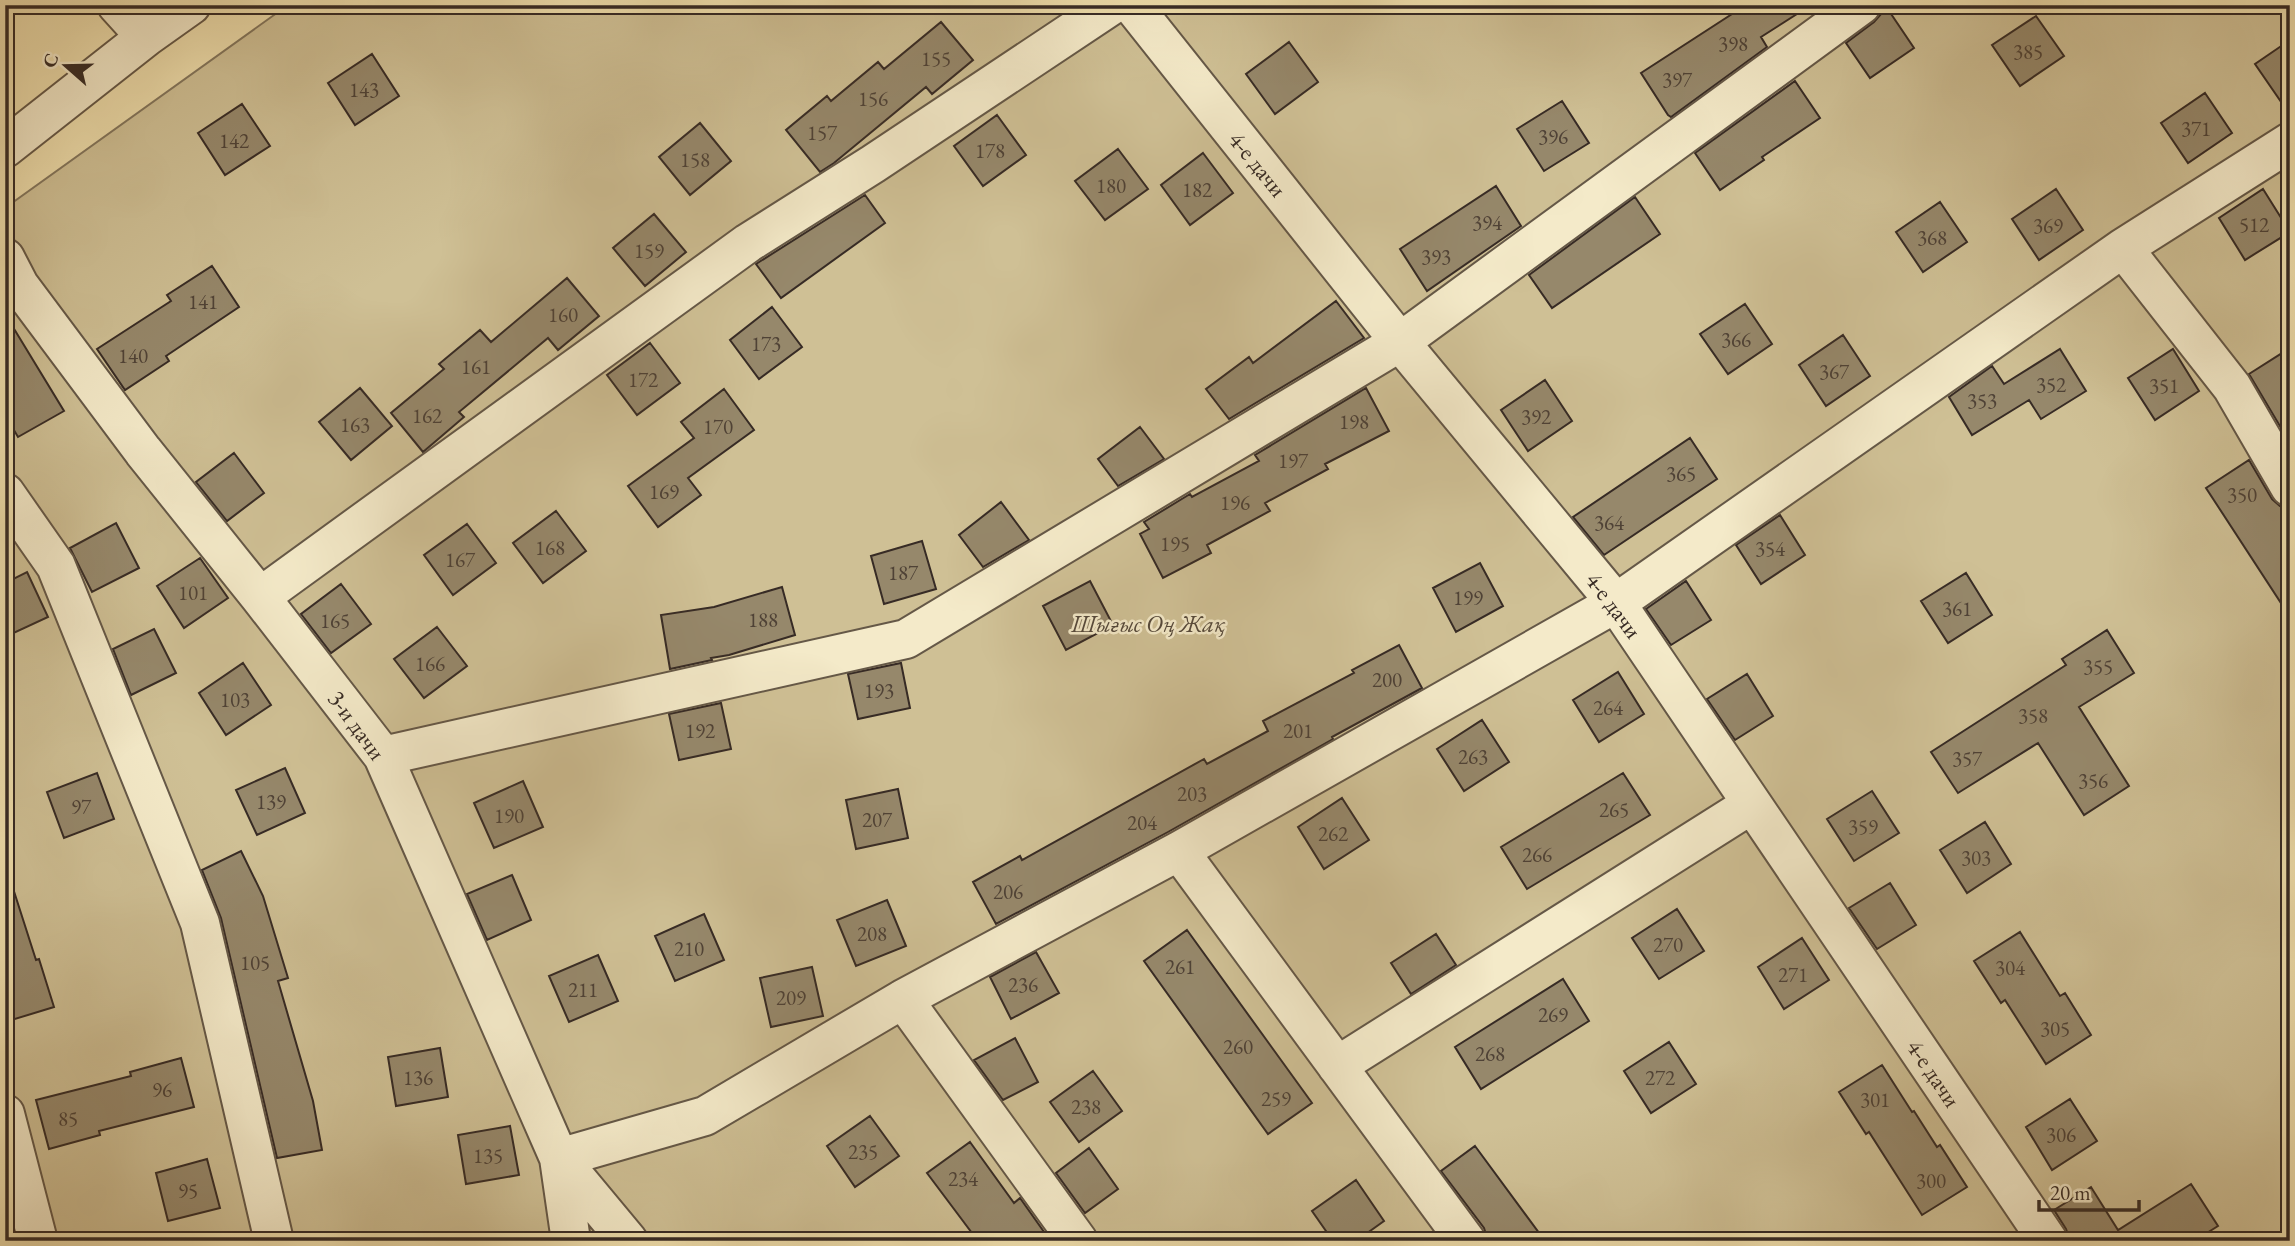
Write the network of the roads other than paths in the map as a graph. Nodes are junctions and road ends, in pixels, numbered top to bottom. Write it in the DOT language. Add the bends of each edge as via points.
graph roads {
  1 [pos="117,5"];
  2 [pos="191,5"];
  3 [pos="1112,5"];
  4 [pos="1132,5"];
  5 [pos="1861,5"];
  6 [pos="146,37"];
  7 [pos="2290,142"];
  8 [pos="5,148"];
  9 [pos="2123,248"];
  10 [pos="5,258"];
  11 [pos="1401,342"];
  12 [pos="2290,487"];
  13 [pos="5,493"];
  14 [pos="260,597"];
  15 [pos="1616,603"];
  16 [pos="383,756"];
  17 [pos="1752,804"];
  18 [pos="1179,850"];
  19 [pos="903,999"];
  20 [pos="1337,1066"];
  21 [pos="5,1114"];
  22 [pos="559,1158"];
  23 [pos="38,1241"];
  24 [pos="274,1241"];
  25 [pos="571,1241"];
  26 [pos="628,1241"];
  27 [pos="1079,1241"];
  28 [pos="1466,1241"];
  29 [pos="2048,1241"];
  1 -- 6 [label="street"];
  2 -- 6 [label="street"];
  3 -- 14 [label="street" via="748,243"];
  4 -- 11 [label="street, 4-е дачи"];
  5 -- 11 [label="street"];
  6 -- 8 [label="street"];
  7 -- 9 [label="street"];
  9 -- 12 [label="street" via="2232,387"];
  9 -- 15 [label="street"];
  10 -- 14 [label="street, 3-и дачи" via="19,285 143,451"];
  11 -- 15 [label="street, 4-е дачи"];
  11 -- 16 [label="street" via="906,639"];
  13 -- 24 [label="street" via="56,566 200,923"];
  14 -- 16 [label="street, 3-и дачи"];
  15 -- 17 [label="street, 4-е дачи"];
  15 -- 18 [label="street"];
  16 -- 22 [label="street, 3-и дачи"];
  17 -- 20 [label="street"];
  17 -- 29 [label="street, 4-е дачи"];
  18 -- 19 [label="street"];
  18 -- 20 [label="street"];
  19 -- 22 [label="street" via="705,1116"];
  19 -- 27 [label="street"];
  20 -- 28 [label="street"];
  21 -- 23 [label="street"];
  22 -- 25 [label="street"];
  22 -- 26 [label="street, 3-и дачи"];
}
